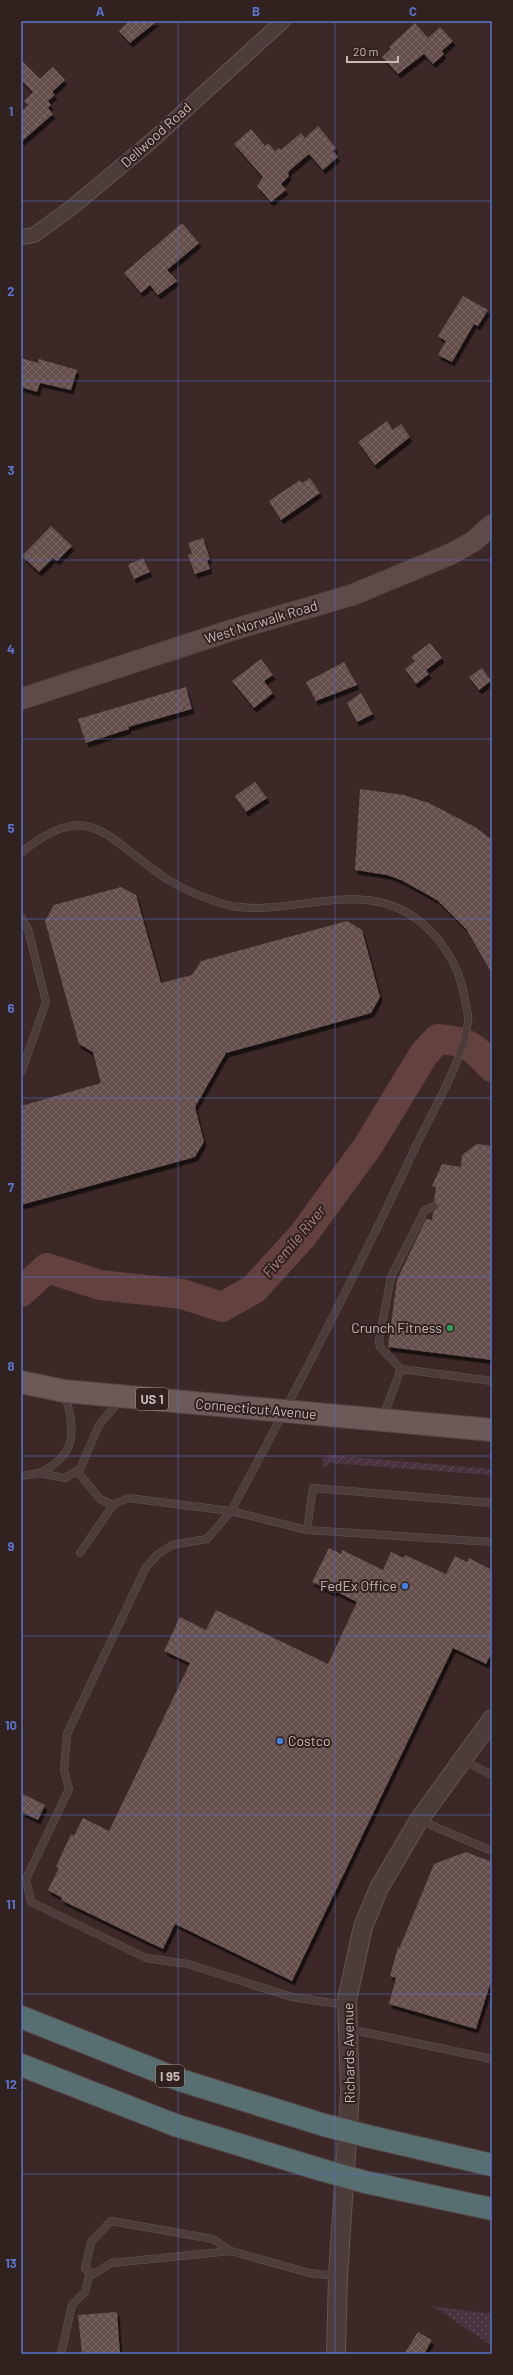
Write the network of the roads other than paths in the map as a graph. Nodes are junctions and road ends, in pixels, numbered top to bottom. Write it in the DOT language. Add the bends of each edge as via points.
graph roads {
  1 [pos="283,21"];
  2 [pos="21,237"];
  3 [pos="492,525"];
  4 [pos="21,698"];
  5 [pos="21,853"];
  6 [pos="21,917"];
  7 [pos="21,1074"];
  8 [pos="434,1206"];
  9 [pos="401,1369"];
  10 [pos="492,1381"];
  11 [pos="21,1382"];
  12 [pos="64,1391"];
  13 [pos="122,1396"];
  14 [pos="284,1411"];
  15 [pos="382,1420"];
  16 [pos="492,1430"];
  17 [pos="77,1471"];
  18 [pos="39,1473"];
  19 [pos="21,1476"];
  20 [pos="492,1503"];
  21 [pos="113,1505"];
  22 [pos="232,1510"];
  23 [pos="307,1530"];
  24 [pos="492,1542"];
  25 [pos="80,1553"];
  26 [pos="492,1719"];
  27 [pos="462,1760"];
  28 [pos="492,1775"];
  29 [pos="419,1820"];
  30 [pos="492,1851"];
  31 [pos="348,2005"];
  32 [pos="21,2017"];
  33 [pos="348,2029"];
  34 [pos="492,2059"];
  35 [pos="21,2065"];
  36 [pos="492,2165"];
  37 [pos="492,2209"];
  38 [pos="231,2251"];
  39 [pos="90,2272"];
  40 [pos="338,2276"];
  41 [pos="61,2354"];
  42 [pos="336,2354"];
  1 -- 2 [label="street, Dellwood Road" via="148,144 71,208 34,235"];
  3 -- 4 [label="main road, West Norwalk Road" via="451,554 352,594"];
  5 -- 14 [label="lane" via="56,829 85,826 106,834 166,879 221,903 274,906 353,898 403,910 418,919 431,932 456,967 462,980 468,1020 457,1059 389,1204"];
  6 -- 7 [label="lane" via="28,930 46,1002"];
  8 -- 9 [label="lane" via="425,1210 391,1276 379,1341 380,1347"];
  9 -- 10 [label="lane"];
  9 -- 15 [label="lane"];
  11 -- 12 [label="main road, Connecticut Avenue / US 1"];
  12 -- 13 [label="main road, Connecticut Avenue / US 1"];
  12 -- 18 [label="lane" via="73,1420 71,1444 55,1466"];
  13 -- 14 [label="main road, Connecticut Avenue / US 1"];
  13 -- 17 [label="lane" via="99,1425 88,1454"];
  14 -- 15 [label="main road, Connecticut Avenue / US 1"];
  14 -- 22 [label="lane"];
  15 -- 16 [label="main road, Connecticut Avenue / US 1"];
  17 -- 18 [label="lane" via="65,1478"];
  17 -- 21 [label="lane" via="100,1499"];
  18 -- 19 [label="lane"];
  20 -- 23 [label="lane" via="313,1488"];
  21 -- 22 [label="lane" via="128,1498"];
  21 -- 25 [label="lane"];
  22 -- 23 [label="lane"];
  22 -- 31 [label="lane" via="207,1539 172,1545 158,1554 146,1567 67,1734 64,1770 69,1789 26,1879 31,1902 146,1958 188,1964 292,1997"];
  23 -- 24 [label="lane"];
  26 -- 27 [label="street, Richards Avenue"];
  27 -- 28 [label="lane"];
  27 -- 29 [label="street, Richards Avenue"];
  29 -- 30 [label="lane"];
  29 -- 31 [label="street, Richards Avenue" via="379,1888 363,1927"];
  31 -- 33 [label="street, Richards Avenue"];
  32 -- 36 [label="highway, I 95, bridge" via="180,2080 324,2125"];
  33 -- 34 [label="lane"];
  33 -- 40 [label="street, Richards Avenue" via="350,2093"];
  35 -- 37 [label="highway, bridge" via="175,2125 322,2170 365,2182"];
  38 -- 39 [label="lane" via="112,2263 94,2274"];
  38 -- 39 [label="lane" via="213,2239 111,2221 92,2242 85,2270"];
  38 -- 40 [label="lane" via="309,2273"];
  39 -- 41 [label="lane" via="85,2292 72,2305"];
  40 -- 42 [label="street, Richards Avenue"];
}
